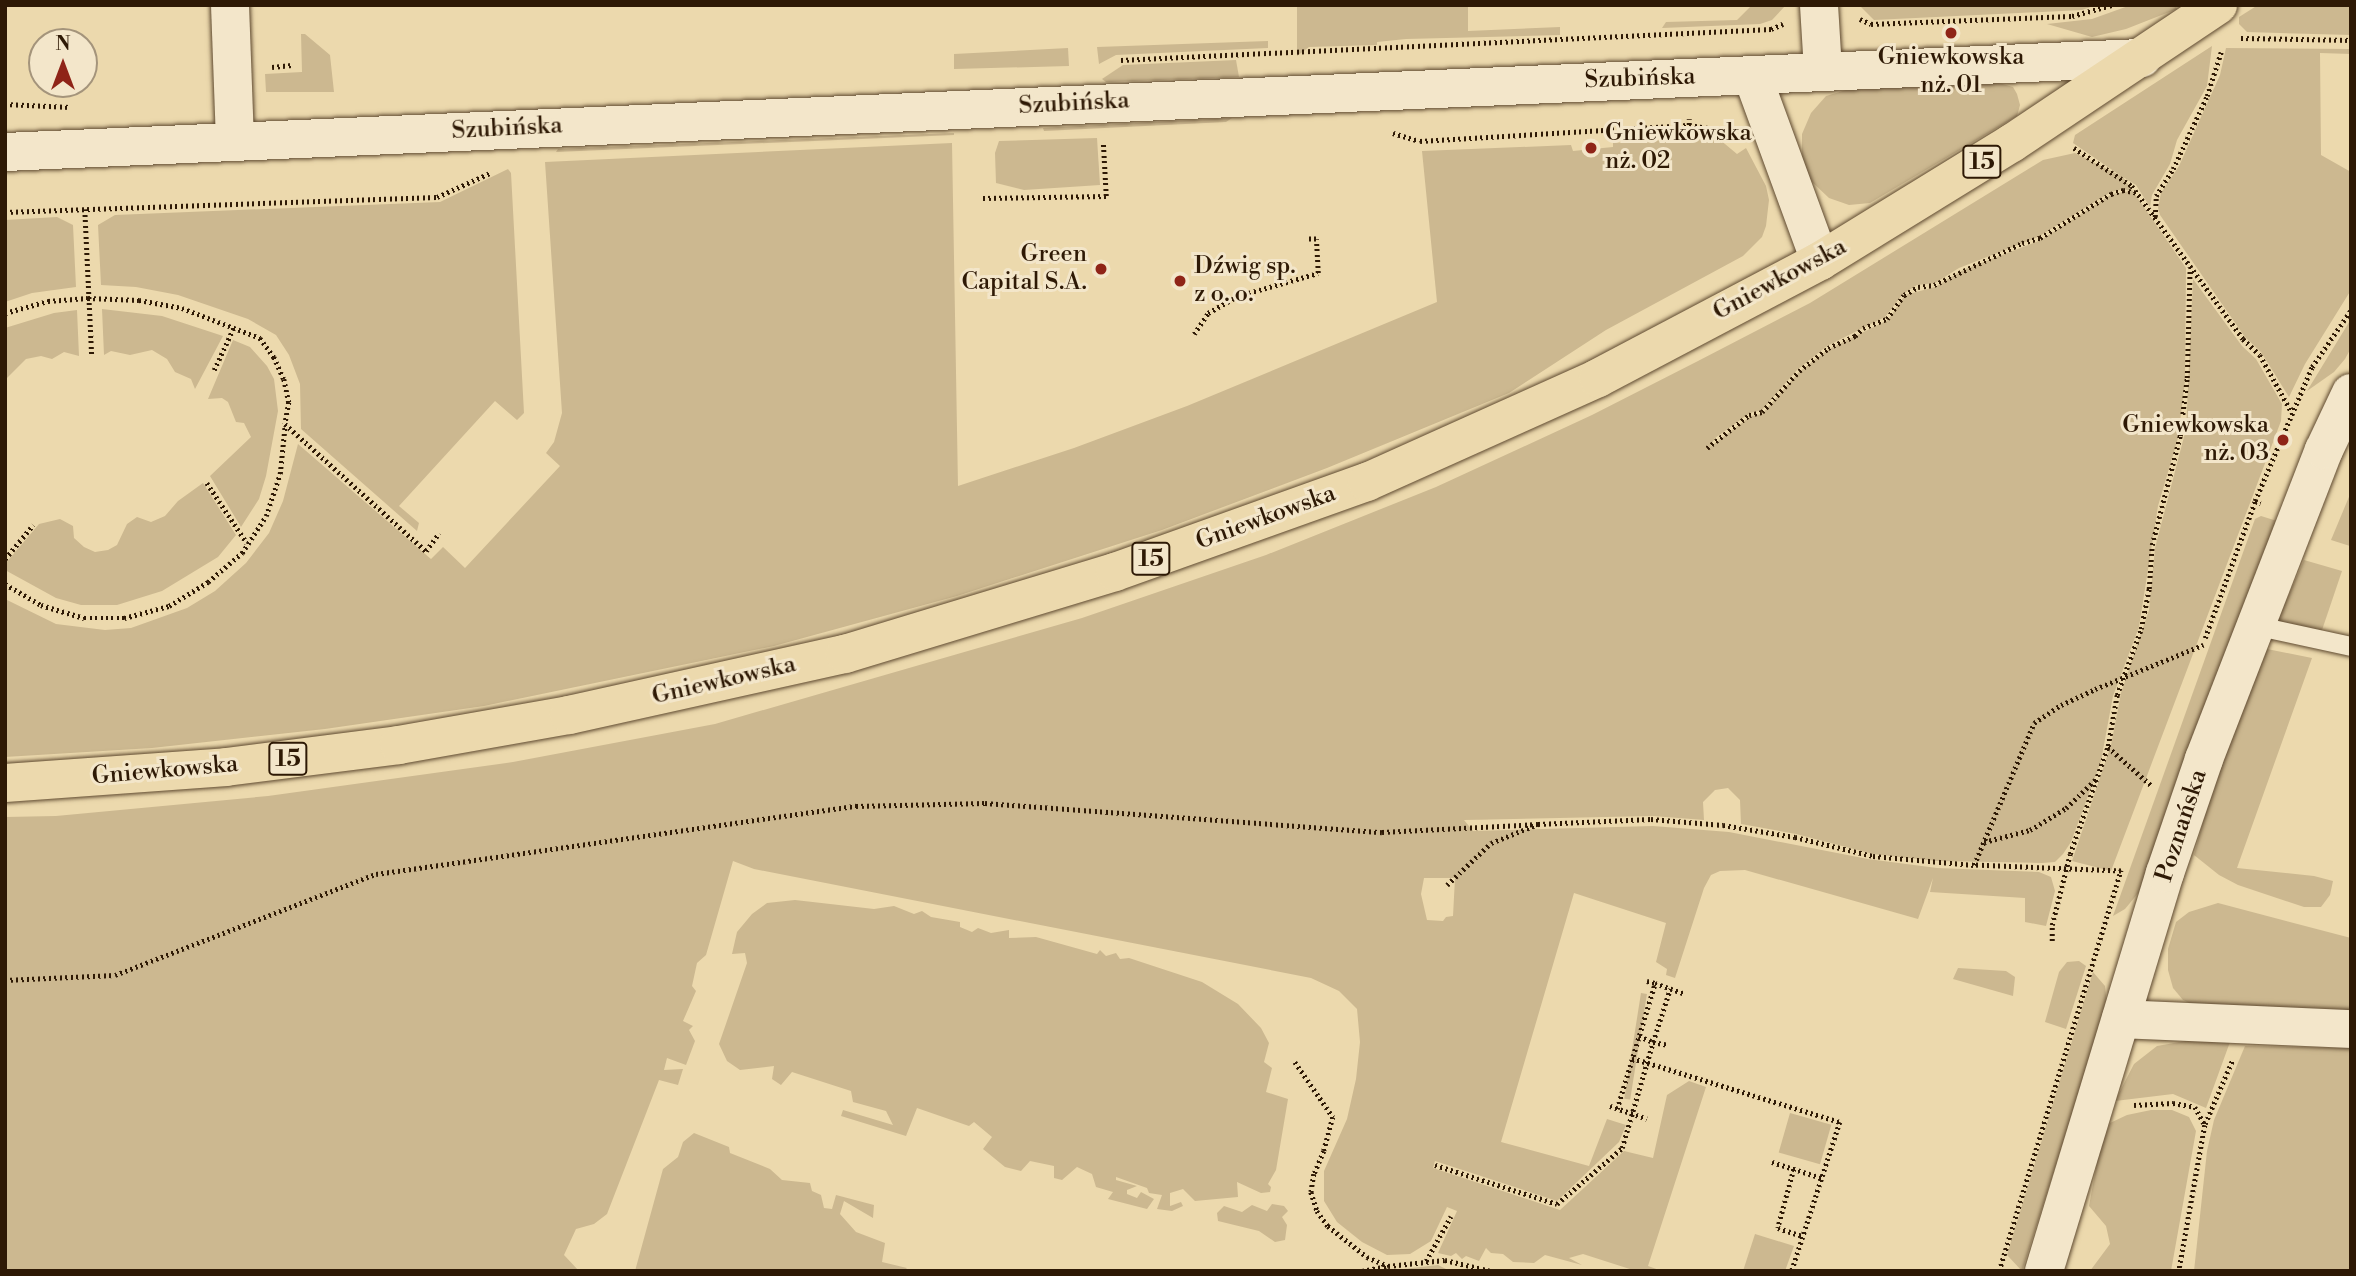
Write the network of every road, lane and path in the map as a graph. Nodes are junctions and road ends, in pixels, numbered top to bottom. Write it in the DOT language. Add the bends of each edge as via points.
graph roads {
  1 [pos="230,5"];
  2 [pos="1819,5"];
  3 [pos="2112,5"];
  4 [pos="2217,16"];
  5 [pos="1858,18"];
  6 [pos="2351,40"];
  7 [pos="2142,58"];
  8 [pos="1823,71"];
  9 [pos="1752,75"];
  10 [pos="1689,125"];
  11 [pos="1102,131"];
  12 [pos="235,141"];
  13 [pos="1740,145"];
  14 [pos="2062,151"];
  15 [pos="5,152"];
  16 [pos="2137,193"];
  17 [pos="983,198"];
  18 [pos="85,209"];
  19 [pos="2155,218"];
  20 [pos="1309,239"];
  21 [pos="1820,261"];
  22 [pos="2190,267"];
  23 [pos="88,298"];
  24 [pos="2351,310"];
  25 [pos="5,313"];
  26 [pos="234,327"];
  27 [pos="1195,334"];
  28 [pos="92,355"];
  29 [pos="214,370"];
  30 [pos="2351,393"];
  31 [pos="2291,411"];
  32 [pos="285,424"];
  33 [pos="1707,447"];
  34 [pos="207,483"];
  35 [pos="2255,500"];
  36 [pos="33,525"];
  37 [pos="439,533"];
  38 [pos="248,544"];
  39 [pos="5,559"];
  40 [pos="5,584"];
  41 [pos="2254,625"];
  42 [pos="2203,645"];
  43 [pos="2351,646"];
  44 [pos="2123,678"];
  45 [pos="2108,747"];
  46 [pos="2097,779"];
  47 [pos="5,783"];
  48 [pos="2152,786"];
  49 [pos="1538,824"];
  50 [pos="1983,843"];
  51 [pos="1974,865"];
  52 [pos="2066,872"];
  53 [pos="2121,872"];
  54 [pos="1447,885"];
  55 [pos="2052,942"];
  56 [pos="5,980"];
  57 [pos="1647,981"];
  58 [pos="1655,983"];
  59 [pos="1670,989"];
  60 [pos="1685,994"];
  61 [pos="2121,1019"];
  62 [pos="2248,1024"];
  63 [pos="2351,1029"];
  64 [pos="1639,1036"];
  65 [pos="1653,1042"];
  66 [pos="1669,1045"];
  67 [pos="1632,1058"];
  68 [pos="1295,1062"];
  69 [pos="1647,1062"];
  70 [pos="1609,1106"];
  71 [pos="1617,1109"];
  72 [pos="2092,1112"];
  73 [pos="1631,1114"];
  74 [pos="1647,1119"];
  75 [pos="2205,1125"];
  76 [pos="1772,1162"];
  77 [pos="1435,1165"];
  78 [pos="1794,1169"];
  79 [pos="1822,1178"];
  80 [pos="1451,1216"];
  81 [pos="1803,1236"];
  82 [pos="1426,1261"];
  83 [pos="1388,1266"];
  84 [pos="1362,1271"];
  85 [pos="1491,1271"];
  86 [pos="1792,1271"];
  87 [pos="2044,1271"];
  88 [pos="2179,1271"];
  1 -- 12 [label="street"];
  2 -- 8 [label="street"];
  3 -- 5 [label="path" via="2072,16 1871,24"];
  4 -- 6 [label="path" via="2232,37"];
  4 -- 7 [label="main road, Gniewkowska / 15"];
  4 -- 19 [label="path" via="2207,96 2156,196"];
  7 -- 8 [label="street, Szubińska"];
  7 -- 21 [label="main road, Gniewkowska / 15"];
  8 -- 9 [label="street, Szubińska"];
  9 -- 12 [label="street, Szubińska"];
  9 -- 21 [label="street"];
  10 -- 13 [label="path" via="1713,129"];
  11 -- 17 [label="path" via="1106,196"];
  12 -- 15 [label="street, Szubińska"];
  14 -- 16 [label="path" via="2074,147"];
  16 -- 19 [label="path"];
  16 -- 33 [label="path" via="2123,190 2111,194 2040,238 1904,295 1887,319 1828,348 1799,371 1762,412 1749,415"];
  18 -- 23 [label="path"];
  19 -- 22 [label="path"];
  20 -- 27 [label="path" via="1316,239 1318,274 1238,296 1208,313"];
  21 -- 47 [label="main road, Gniewkowska / 15" via="1598,378 1367,482 1115,572 845,654 569,715 399,744 226,767"];
  22 -- 31 [label="path" via="2260,355"];
  22 -- 44 [label="path" via="2187,378 2180,436 2152,545 2141,629"];
  23 -- 25 [label="path" via="48,301"];
  23 -- 26 [label="path" via="162,304"];
  23 -- 28 [label="path"];
  24 -- 31 [label="path" via="2312,367"];
  26 -- 29 [label="path"];
  26 -- 32 [label="path" via="260,338 274,357 289,402"];
  30 -- 41 [label="street, Poznańska" via="2325,446"];
  31 -- 35 [label="path"];
  32 -- 37 [label="path" via="426,551"];
  32 -- 38 [label="path" via="280,474 266,516"];
  34 -- 38 [label="path"];
  36 -- 39 [label="path"];
  38 -- 40 [label="path" via="208,582 169,607 124,618 84,618 41,605"];
  41 -- 43 [label="lane"];
  41 -- 61 [label="street, Poznańska" via="2165,873"];
  42 -- 44 [label="path"];
  44 -- 45 [label="path"];
  44 -- 50 [label="path" via="2061,705 2034,723"];
  45 -- 46 [label="path"];
  45 -- 48 [label="path"];
  46 -- 50 [label="path" via="2066,808 2030,830"];
  46 -- 52 [label="path"];
  49 -- 51 [label="path" via="1651,819 1723,825 1873,856"];
  49 -- 54 [label="path" via="1492,843"];
  49 -- 56 [label="path" via="1382,832 985,803 856,806 376,874 115,975"];
  50 -- 51 [label="path"];
  51 -- 52 [label="path"];
  52 -- 53 [label="path"];
  52 -- 55 [label="path"];
  57 -- 58 [label="path"];
  58 -- 59 [label="path"];
  58 -- 64 [label="path"];
  59 -- 60 [label="path"];
  59 -- 65 [label="path"];
  61 -- 62 [label="street"];
  61 -- 72 [label="street, Poznańska"];
  62 -- 63 [label="street"];
  62 -- 75 [label="path"];
  64 -- 65 [label="path"];
  64 -- 67 [label="path"];
  65 -- 66 [label="path"];
  65 -- 69 [label="path"];
  67 -- 69 [label="path"];
  67 -- 71 [label="path"];
  68 -- 83 [label="path" via="1334,1117 1314,1174 1311,1192 1317,1211 1348,1244"];
  69 -- 73 [label="path"];
  69 -- 79 [label="path" via="1840,1122"];
  70 -- 71 [label="path"];
  71 -- 73 [label="path"];
  72 -- 75 [label="path" via="2173,1103 2195,1107"];
  72 -- 87 [label="street, Poznańska"];
  73 -- 74 [label="path"];
  73 -- 77 [label="path" via="1622,1148 1557,1204"];
  75 -- 88 [label="path"];
  76 -- 78 [label="path"];
  78 -- 79 [label="path"];
  78 -- 81 [label="path" via="1778,1228"];
  79 -- 81 [label="path"];
  80 -- 82 [label="path"];
  81 -- 86 [label="path"];
  82 -- 83 [label="path"];
  82 -- 85 [label="path" via="1445,1260"];
  83 -- 84 [label="path"];
}
